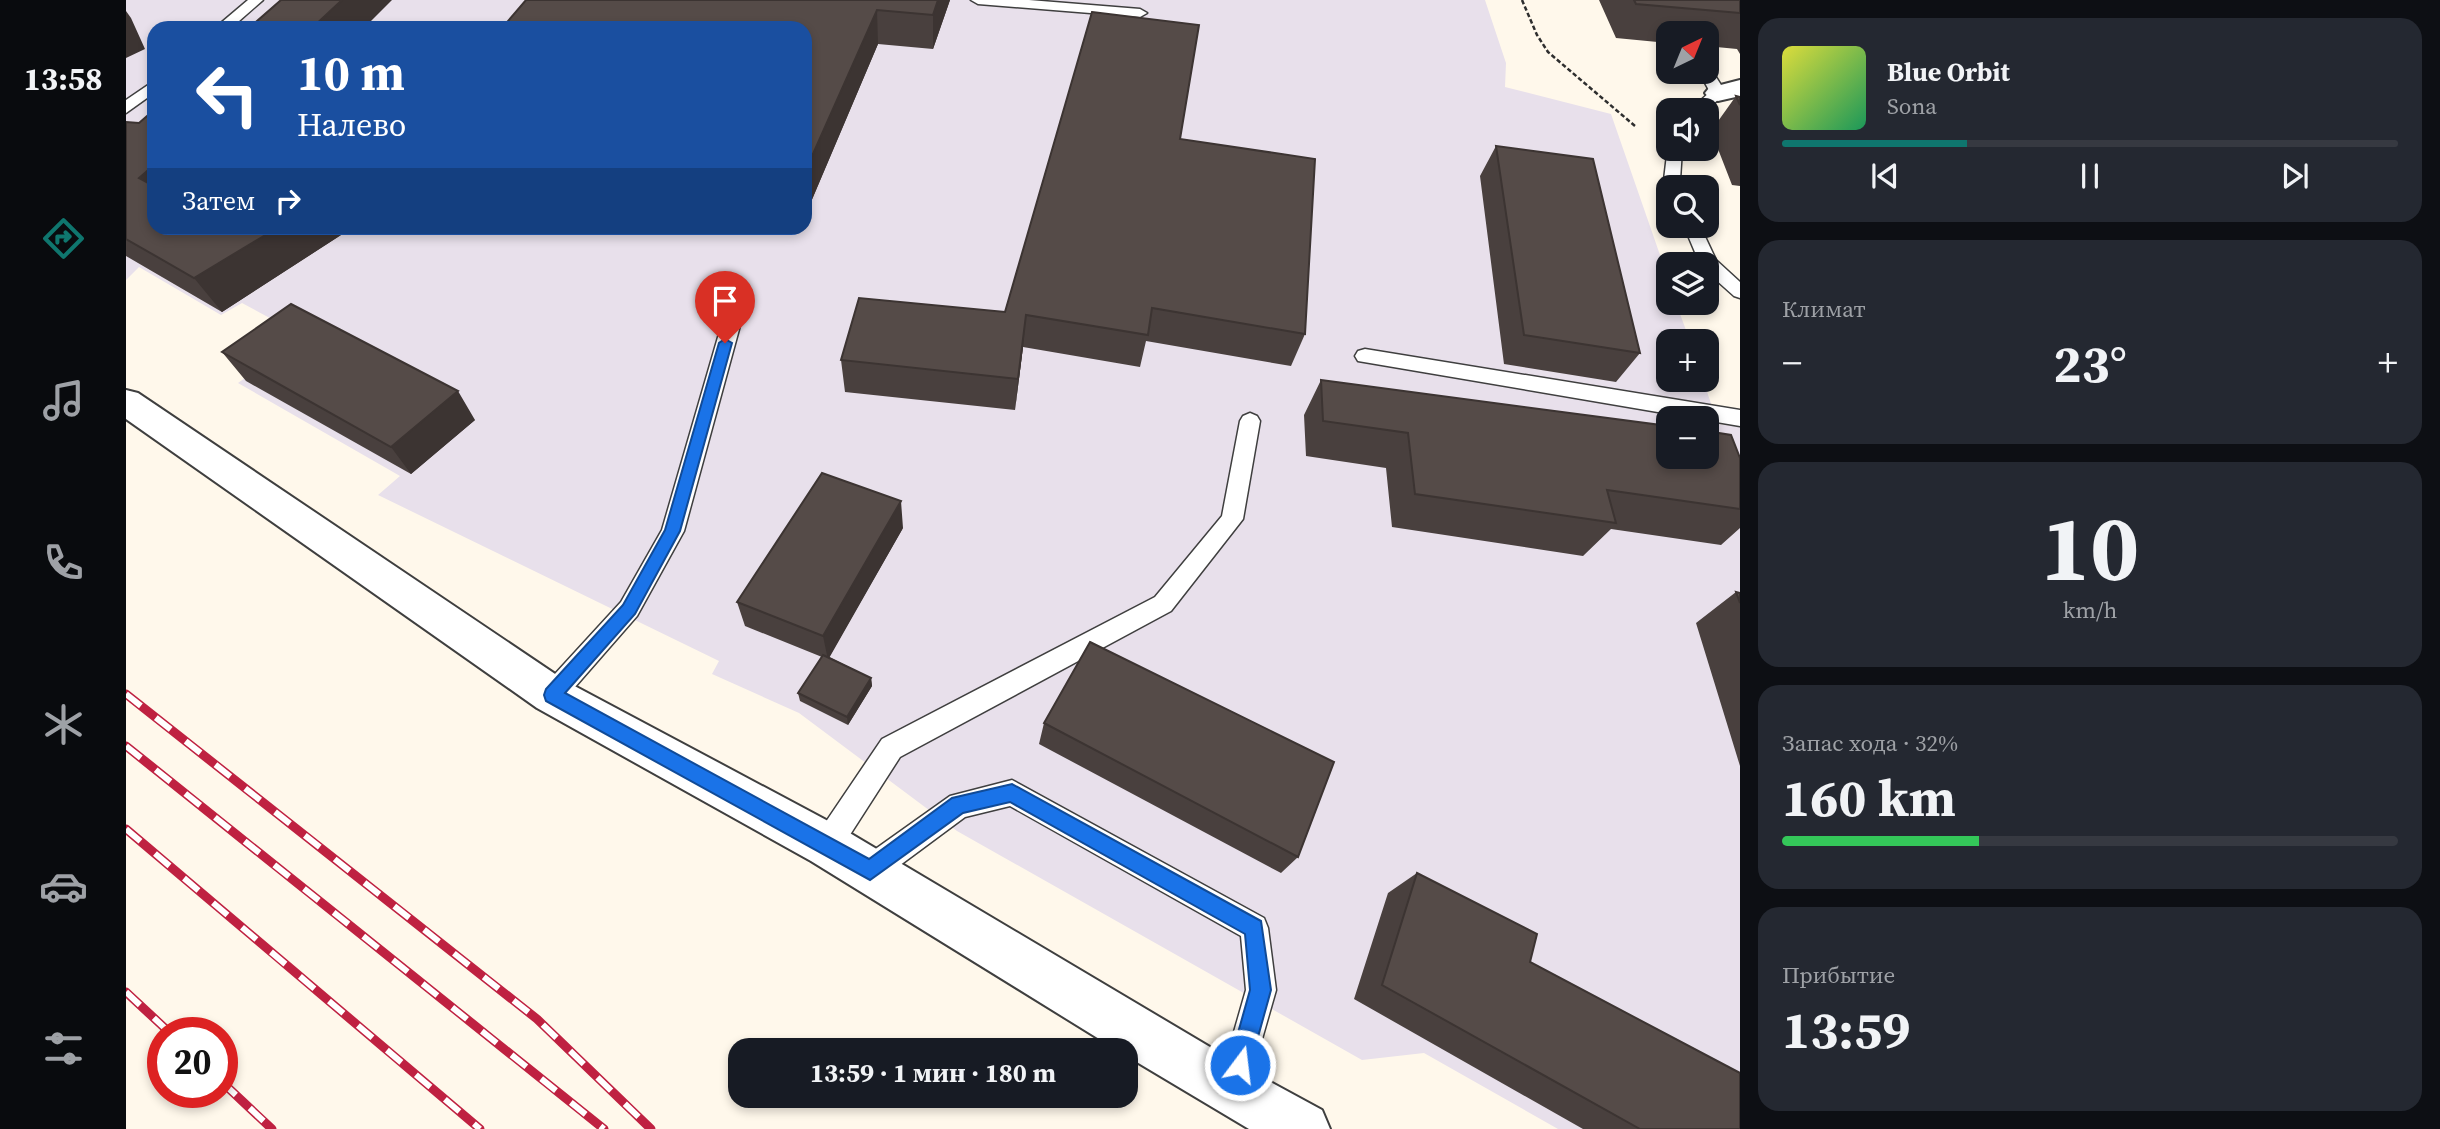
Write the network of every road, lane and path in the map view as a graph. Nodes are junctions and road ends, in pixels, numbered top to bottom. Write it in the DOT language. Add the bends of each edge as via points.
graph roads {
  1 [pos="256,0"];
  2 [pos="978,0"];
  3 [pos="984,0"];
  4 [pos="1522,0"];
  5 [pos="1140,13"];
  6 [pos="230,21"];
  7 [pos="1721,84"];
  8 [pos="147,91"];
  9 [pos="1708,98"];
  10 [pos="126,108"];
  11 [pos="1635,126"];
  12 [pos="1697,238"];
  13 [pos="741,289"];
  14 [pos="1740,292"];
  15 [pos="1365,356"];
  16 [pos="126,402"];
  17 [pos="1740,418"];
  18 [pos="1250,421"];
  19 [pos="552,695"];
  20 [pos="827,845"];
  21 [pos="870,870"];
  22 [pos="1233,1091"];
  23 [pos="1303,1129"];
  1 -- 6 [label="lane"];
  2 -- 3 [label="lane"];
  3 -- 5 [label="lane"];
  4 -- 11 [label="path" via="1539,41 1555,59 1621,109"];
  7 -- 9 [label="lane"];
  8 -- 10 [label="lane"];
  12 -- 14 [label="lane" via="1708,263"];
  13 -- 19 [label="lane" via="673,531 629,610"];
  15 -- 17 [label="lane"];
  16 -- 19 [label="street"];
  18 -- 20 [label="lane" via="1232,519 1163,604 891,748"];
  19 -- 20 [label="street"];
  20 -- 21 [label="street"];
  21 -- 22 [label="street"];
  21 -- 22 [label="lane" via="958,805 1012,793 1254,928 1261,990"];
  22 -- 23 [label="street"];
}
